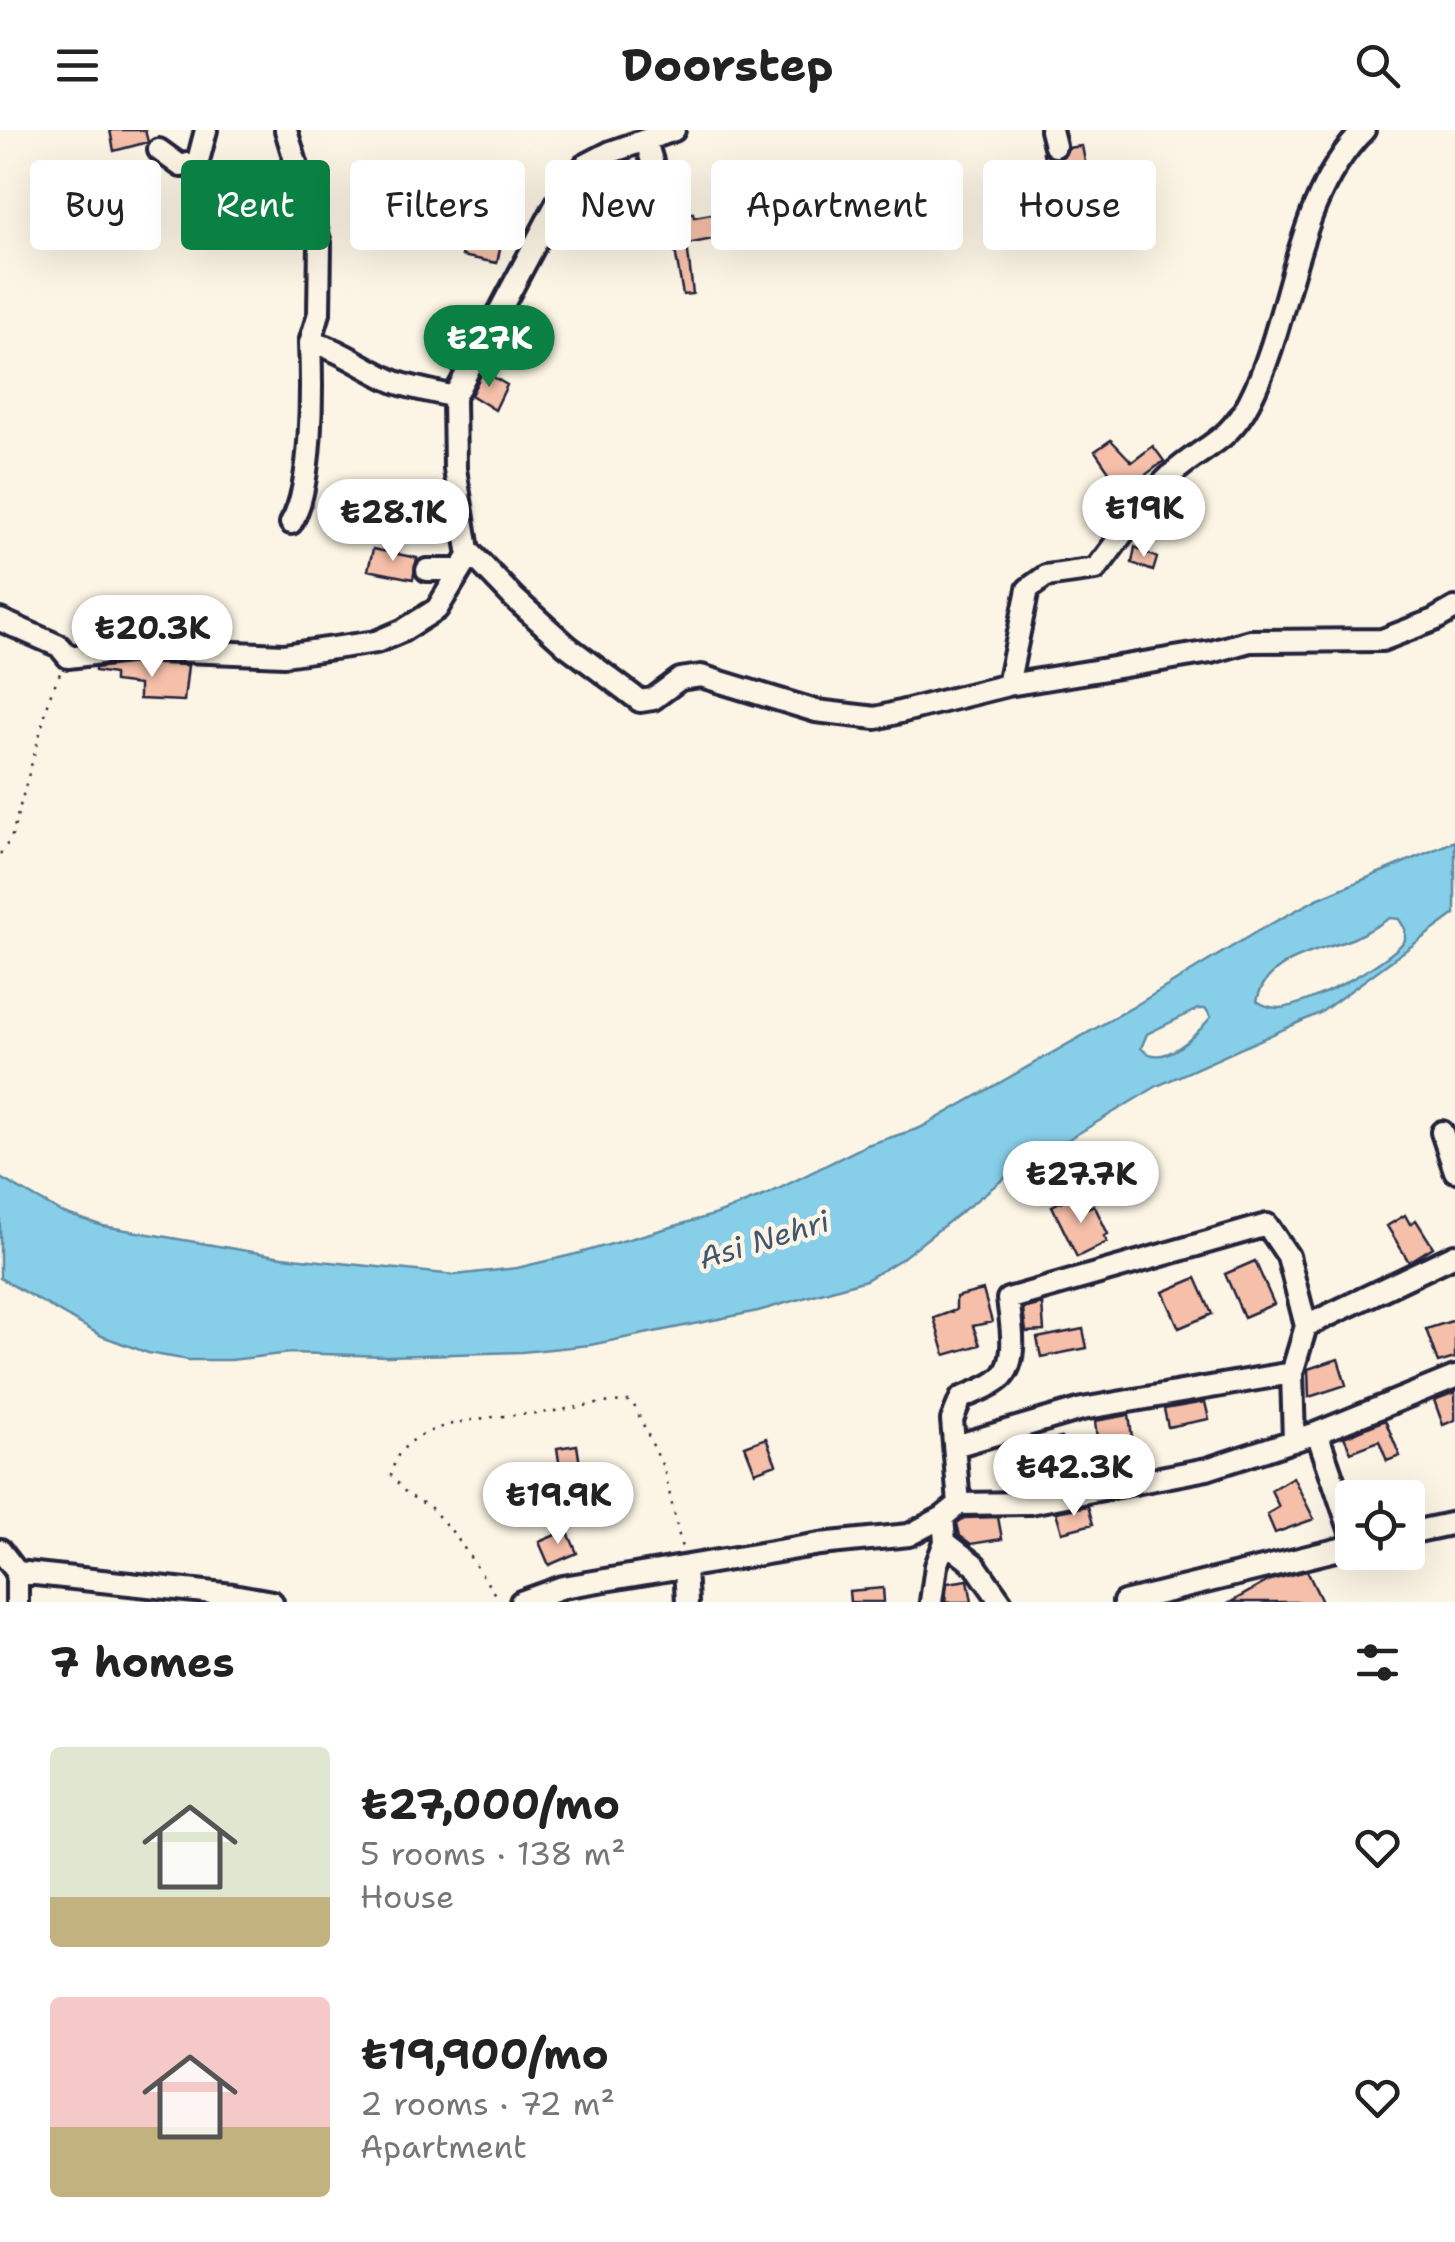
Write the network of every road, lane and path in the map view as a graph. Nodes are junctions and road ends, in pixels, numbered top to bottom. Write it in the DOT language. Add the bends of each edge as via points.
graph roads {
  1 [pos="206,130"];
  2 [pos="286,130"];
  3 [pos="674,130"];
  4 [pos="1364,130"];
  5 [pos="646,141"];
  6 [pos="159,150"];
  7 [pos="652,160"];
  8 [pos="310,343"];
  9 [pos="454,397"];
  10 [pos="290,523"];
  11 [pos="466,562"];
  12 [pos="426,570"];
  13 [pos="1455,608"];
  14 [pos="0,620"];
  15 [pos="68,656"];
  16 [pos="1008,685"];
  17 [pos="0,854"];
  18 [pos="1442,1132"];
  19 [pos="1455,1171"];
  20 [pos="1455,1256"];
  21 [pos="1306,1326"];
  22 [pos="1292,1372"];
  23 [pos="1455,1377"];
  24 [pos="1317,1433"];
  25 [pos="1294,1441"];
  26 [pos="955,1446"];
  27 [pos="1335,1486"];
  28 [pos="951,1511"];
  29 [pos="1455,1522"];
  30 [pos="1425,1529"];
  31 [pos="946,1542"];
  32 [pos="0,1550"];
  33 [pos="1335,1550"];
  34 [pos="685,1568"];
  35 [pos="17,1572"];
  36 [pos="17,1602"];
  37 [pos="272,1602"];
  38 [pos="500,1602"];
  39 [pos="521,1602"];
  40 [pos="687,1602"];
  41 [pos="931,1602"];
  42 [pos="1002,1602"];
  43 [pos="1124,1602"];
  1 -- 6 [label="street" via="198,161 180,166"];
  2 -- 8 [label="street" via="320,243 319,313"];
  3 -- 5 [label="street"];
  4 -- 16 [label="street" via="1328,174 1266,367 1247,406 1228,434 1172,474 1096,569 1046,576 1028,589"];
  5 -- 7 [label="street"];
  5 -- 9 [label="street" via="584,166 558,201"];
  8 -- 9 [label="street" via="321,342 398,383"];
  8 -- 10 [label="street" via="300,508"];
  9 -- 11 [label="street"];
  11 -- 12 [label="street"];
  11 -- 15 [label="street" via="436,609 376,642 284,656 134,649"];
  11 -- 16 [label="street" via="640,701 680,679 701,676 816,711 876,718"];
  13 -- 16 [label="street" via="1382,640 1250,641"];
  14 -- 15 [label="street" via="60,646"];
  15 -- 17 [label="path" via="50,693 11,839"];
  18 -- 19 [label="street"];
  20 -- 21 [label="street"];
  21 -- 22 [label="street"];
  21 -- 26 [label="street" via="1288,1256 1267,1225 1008,1299 1010,1367 1000,1380 960,1398 952,1420"];
  22 -- 25 [label="street"];
  22 -- 26 [label="street" via="1082,1410"];
  23 -- 24 [label="street"];
  24 -- 25 [label="street"];
  24 -- 27 [label="street"];
  25 -- 28 [label="street" via="1207,1469 1030,1504"];
  26 -- 28 [label="street"];
  28 -- 31 [label="street"];
  28 -- 34 [label="street" via="910,1536"];
  29 -- 30 [label="street"];
  31 -- 41 [label="street"];
  31 -- 42 [label="street" via="975,1564"];
  32 -- 35 [label="street"];
  33 -- 43 [label="street"];
  34 -- 38 [label="path" via="664,1469 632,1401 482,1417 420,1438 400,1452 390,1474 456,1536"];
  34 -- 39 [label="street" via="563,1587"];
  34 -- 40 [label="street"];
  35 -- 36 [label="street"];
  35 -- 37 [label="street"];
}
